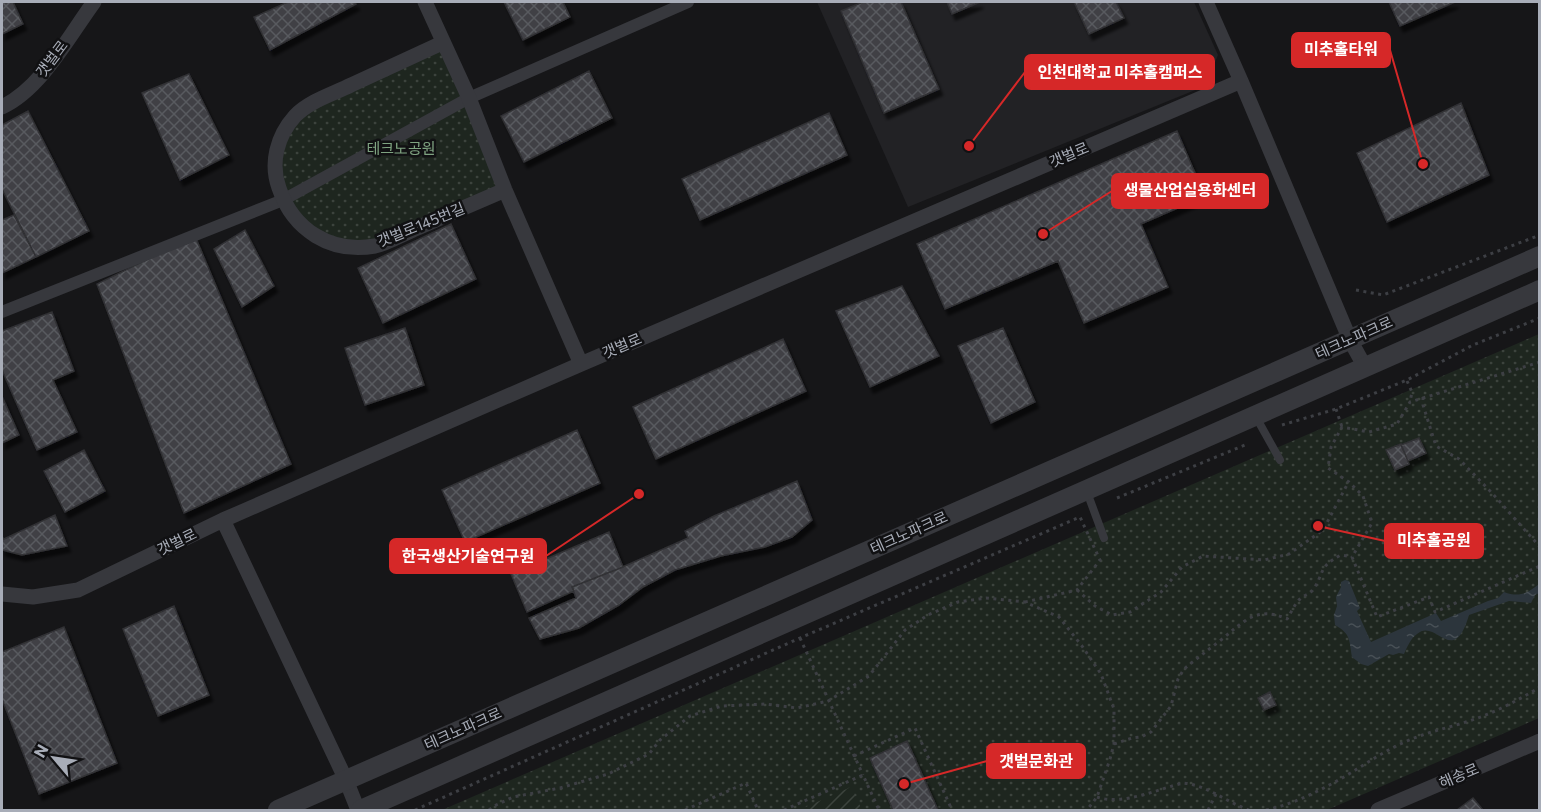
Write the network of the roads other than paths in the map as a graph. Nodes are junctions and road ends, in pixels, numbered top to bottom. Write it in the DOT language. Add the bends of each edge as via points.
graph roads {
  1 [pos="94,2"];
  2 [pos="425,2"];
  3 [pos="688,2"];
  4 [pos="1206,2"];
  5 [pos="442,43"];
  6 [pos="1241,81"];
  7 [pos="469,98"];
  8 [pos="2,107"];
  9 [pos="506,190"];
  10 [pos="283,200"];
  11 [pos="1539,256"];
  12 [pos="1539,290"];
  13 [pos="2,312"];
  14 [pos="1350,340"];
  15 [pos="581,364"];
  16 [pos="1365,368"];
  17 [pos="1256,416"];
  18 [pos="1280,460"];
  19 [pos="1086,491"];
  20 [pos="223,520"];
  21 [pos="1104,538"];
  22 [pos="2,594"];
  23 [pos="1539,741"];
  24 [pos="346,780"];
  25 [pos="278,810"];
  26 [pos="360,810"];
  27 [pos="1378,810"];
  1 -- 8 [label="street, 갯벌로" via="45,72"];
  2 -- 5 [label="street"];
  3 -- 7 [label="street"];
  4 -- 6 [label="street"];
  5 -- 7 [label="street"];
  5 -- 10 [label="street, 갯벌로145번길" via="316,102 296,116 281,137 274,163"];
  6 -- 14 [label="street"];
  6 -- 15 [label="street, 갯벌로"];
  7 -- 9 [label="street"];
  7 -- 10 [label="street"];
  9 -- 10 [label="street, 갯벌로145번길" via="376,246 348,248 328,243 308,231"];
  9 -- 15 [label="street"];
  10 -- 13 [label="street"];
  11 -- 14 [label="street, 테크노파크로"];
  12 -- 16 [label="street, 테크노파크로"];
  14 -- 16 [label="street"];
  14 -- 24 [label="street, 테크노파크로"];
  15 -- 20 [label="street, 갯벌로"];
  16 -- 17 [label="street, 테크노파크로"];
  17 -- 18 [label="lane"];
  17 -- 19 [label="street, 테크노파크로"];
  19 -- 21 [label="lane"];
  19 -- 26 [label="street, 테크노파크로"];
  20 -- 22 [label="street, 갯벌로" via="78,590 33,597"];
  20 -- 24 [label="street"];
  23 -- 27 [label="street, 해송로"];
  24 -- 25 [label="street, 테크노파크로"];
  24 -- 26 [label="street"];
}
